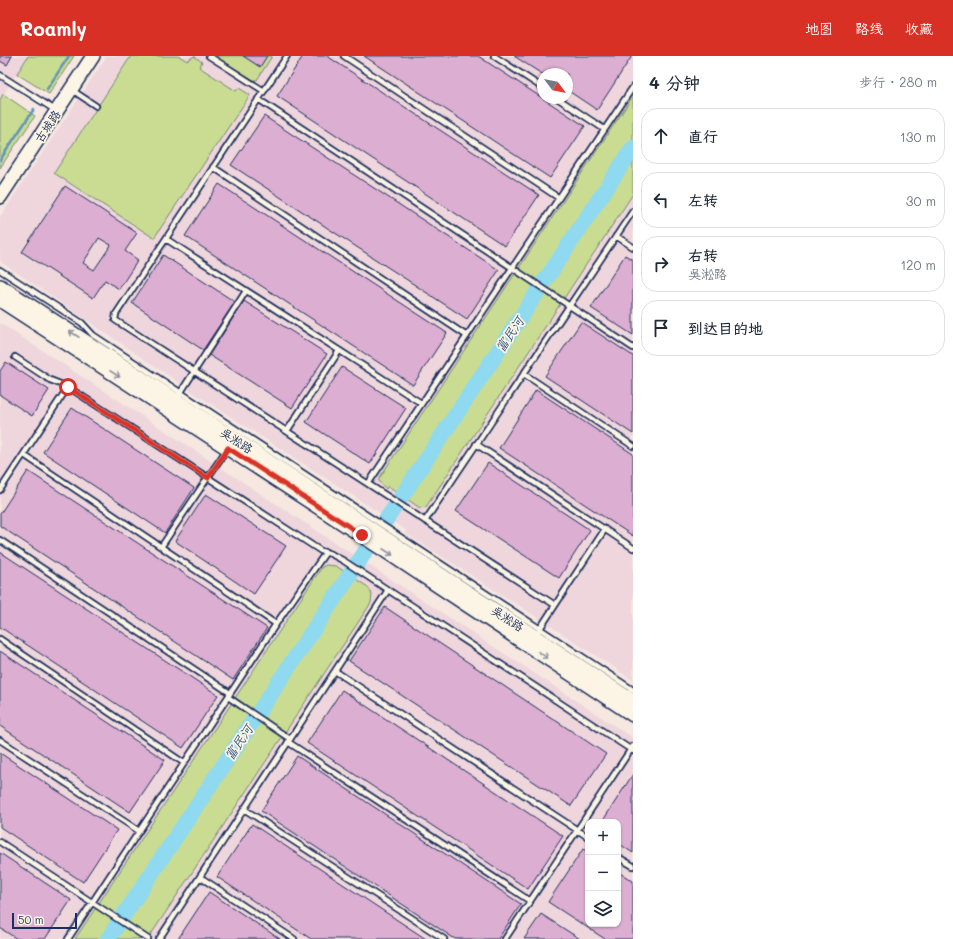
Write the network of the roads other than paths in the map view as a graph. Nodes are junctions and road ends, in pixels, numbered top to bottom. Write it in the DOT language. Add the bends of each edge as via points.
graph roads {
  1 [pos="84,56"];
  2 [pos="93,56"];
  3 [pos="209,56"];
  4 [pos="287,56"];
  5 [pos="344,56"];
  6 [pos="494,56"];
  7 [pos="0,75"];
  8 [pos="537,84"];
  9 [pos="633,87"];
  10 [pos="71,89"];
  11 [pos="264,91"];
  12 [pos="258,100"];
  13 [pos="566,104"];
  14 [pos="96,106"];
  15 [pos="54,109"];
  16 [pos="604,129"];
  17 [pos="213,168"];
  18 [pos="0,184"];
  19 [pos="0,197"];
  20 [pos="559,198"];
  21 [pos="633,211"];
  22 [pos="616,236"];
  23 [pos="166,238"];
  24 [pos="633,247"];
  25 [pos="512,268"];
  26 [pos="0,270"];
  27 [pos="0,286"];
  28 [pos="246,291"];
  29 [pos="0,300"];
  30 [pos="569,306"];
  31 [pos="467,336"];
  32 [pos="633,348"];
  33 [pos="339,351"];
  34 [pos="15,356"];
  35 [pos="194,372"];
  36 [pos="524,374"];
  37 [pos="68,387"];
  38 [pos="175,401"];
  39 [pos="421,403"];
  40 [pos="287,431"];
  41 [pos="476,444"];
  42 [pos="633,446"];
  43 [pos="228,448"];
  44 [pos="24,455"];
  45 [pos="208,478"];
  46 [pos="368,484"];
  47 [pos="0,490"];
  48 [pos="425,521"];
  49 [pos="605,529"];
  50 [pos="0,540"];
  51 [pos="161,547"];
  52 [pos="633,548"];
  53 [pos="326,552"];
  54 [pos="388,590"];
  55 [pos="555,605"];
  56 [pos="276,624"];
  57 [pos="535,637"];
  58 [pos="0,639"];
  59 [pos="335,671"];
  60 [pos="633,690"];
  61 [pos="229,695"];
  62 [pos="633,701"];
  63 [pos="633,715"];
  64 [pos="0,740"];
  65 [pos="289,741"];
  66 [pos="632,749"];
  67 [pos="184,763"];
  68 [pos="244,809"];
  69 [pos="578,830"];
  70 [pos="139,832"];
  71 [pos="585,835"];
  72 [pos="0,842"];
  73 [pos="621,859"];
  74 [pos="633,866"];
  75 [pos="200,877"];
  76 [pos="530,901"];
  77 [pos="92,903"];
  78 [pos="68,939"];
  79 [pos="148,939"];
  80 [pos="160,939"];
  81 [pos="294,939"];
  82 [pos="444,939"];
  83 [pos="505,939"];
  1 -- 15 [label="main road, 古城路"];
  2 -- 10 [label="main road, 古城路"];
  3 -- 11 [label="lane"];
  4 -- 11 [label="lane"];
  5 -- 20 [label="lane"];
  6 -- 8 [label="lane"];
  7 -- 15 [label="lane"];
  9 -- 16 [label="lane"];
  10 -- 14 [label="lane"];
  10 -- 15 [label="main road, 古城路"];
  11 -- 12 [label="lane"];
  12 -- 17 [label="lane"];
  12 -- 25 [label="lane"];
  13 -- 16 [label="lane"];
  15 -- 18 [label="main road, 古城路"];
  15 -- 19 [label="main road, 古城路"];
  16 -- 20 [label="lane"];
  17 -- 23 [label="lane"];
  17 -- 31 [label="lane"];
  20 -- 25 [label="lane"];
  21 -- 22 [label="lane"];
  22 -- 24 [label="lane"];
  22 -- 30 [label="lane"];
  23 -- 28 [label="lane"];
  23 -- 35 [label="lane" via="116,314 115,320"];
  25 -- 30 [label="lane"];
  25 -- 31 [label="lane"];
  26 -- 38 [label="lane" via="82,323 93,335"];
  38 -- 27 [label="main road, 吴淞路, one-way"];
  28 -- 33 [label="lane"];
  28 -- 35 [label="lane"];
  29 -- 38 [label="main road, 吴淞路, one-way"];
  30 -- 32 [label="lane"];
  30 -- 36 [label="lane"];
  31 -- 39 [label="lane"];
  33 -- 39 [label="lane"];
  33 -- 40 [label="lane"];
  34 -- 37 [label="lane" via="50,380"];
  35 -- 38 [label="lane"];
  35 -- 40 [label="lane"];
  36 -- 41 [label="lane"];
  36 -- 42 [label="lane"];
  37 -- 44 [label="lane"];
  37 -- 45 [label="lane"];
  38 -- 43 [label="main road, 吴淞路"];
  38 -- 57 [label="main road, 吴淞路"];
  39 -- 46 [label="lane"];
  40 -- 46 [label="lane"];
  41 -- 48 [label="lane"];
  41 -- 49 [label="lane"];
  43 -- 45 [label="lane"];
  43 -- 57 [label="main road, 吴淞路, one-way"];
  44 -- 47 [label="lane"];
  44 -- 51 [label="lane"];
  45 -- 51 [label="lane"];
  45 -- 53 [label="lane"];
  46 -- 48 [label="lane"];
  48 -- 55 [label="lane"];
  49 -- 52 [label="lane"];
  49 -- 55 [label="lane"];
  50 -- 61 [label="lane"];
  51 -- 56 [label="lane"];
  53 -- 54 [label="lane"];
  53 -- 56 [label="lane"];
  54 -- 59 [label="lane"];
  54 -- 66 [label="lane"];
  55 -- 57 [label="lane"];
  56 -- 61 [label="lane"];
  57 -- 60 [label="lane"];
  57 -- 62 [label="main road, 吴淞路"];
  57 -- 63 [label="main road, 吴淞路, one-way"];
  58 -- 67 [label="lane"];
  59 -- 65 [label="lane"];
  59 -- 69 [label="lane"];
  61 -- 65 [label="lane" via="240,706"];
  61 -- 67 [label="lane"];
  64 -- 70 [label="lane"];
  65 -- 68 [label="lane"];
  65 -- 76 [label="lane"];
  66 -- 69 [label="lane"];
  67 -- 70 [label="lane"];
  68 -- 75 [label="lane"];
  68 -- 82 [label="lane"];
  69 -- 71 [label="lane"];
  69 -- 76 [label="lane"];
  70 -- 77 [label="lane"];
  72 -- 77 [label="lane"];
  73 -- 74 [label="lane"];
  75 -- 80 [label="lane"];
  75 -- 81 [label="lane"];
  76 -- 83 [label="lane"];
  77 -- 78 [label="lane"];
  77 -- 79 [label="lane"];
}
